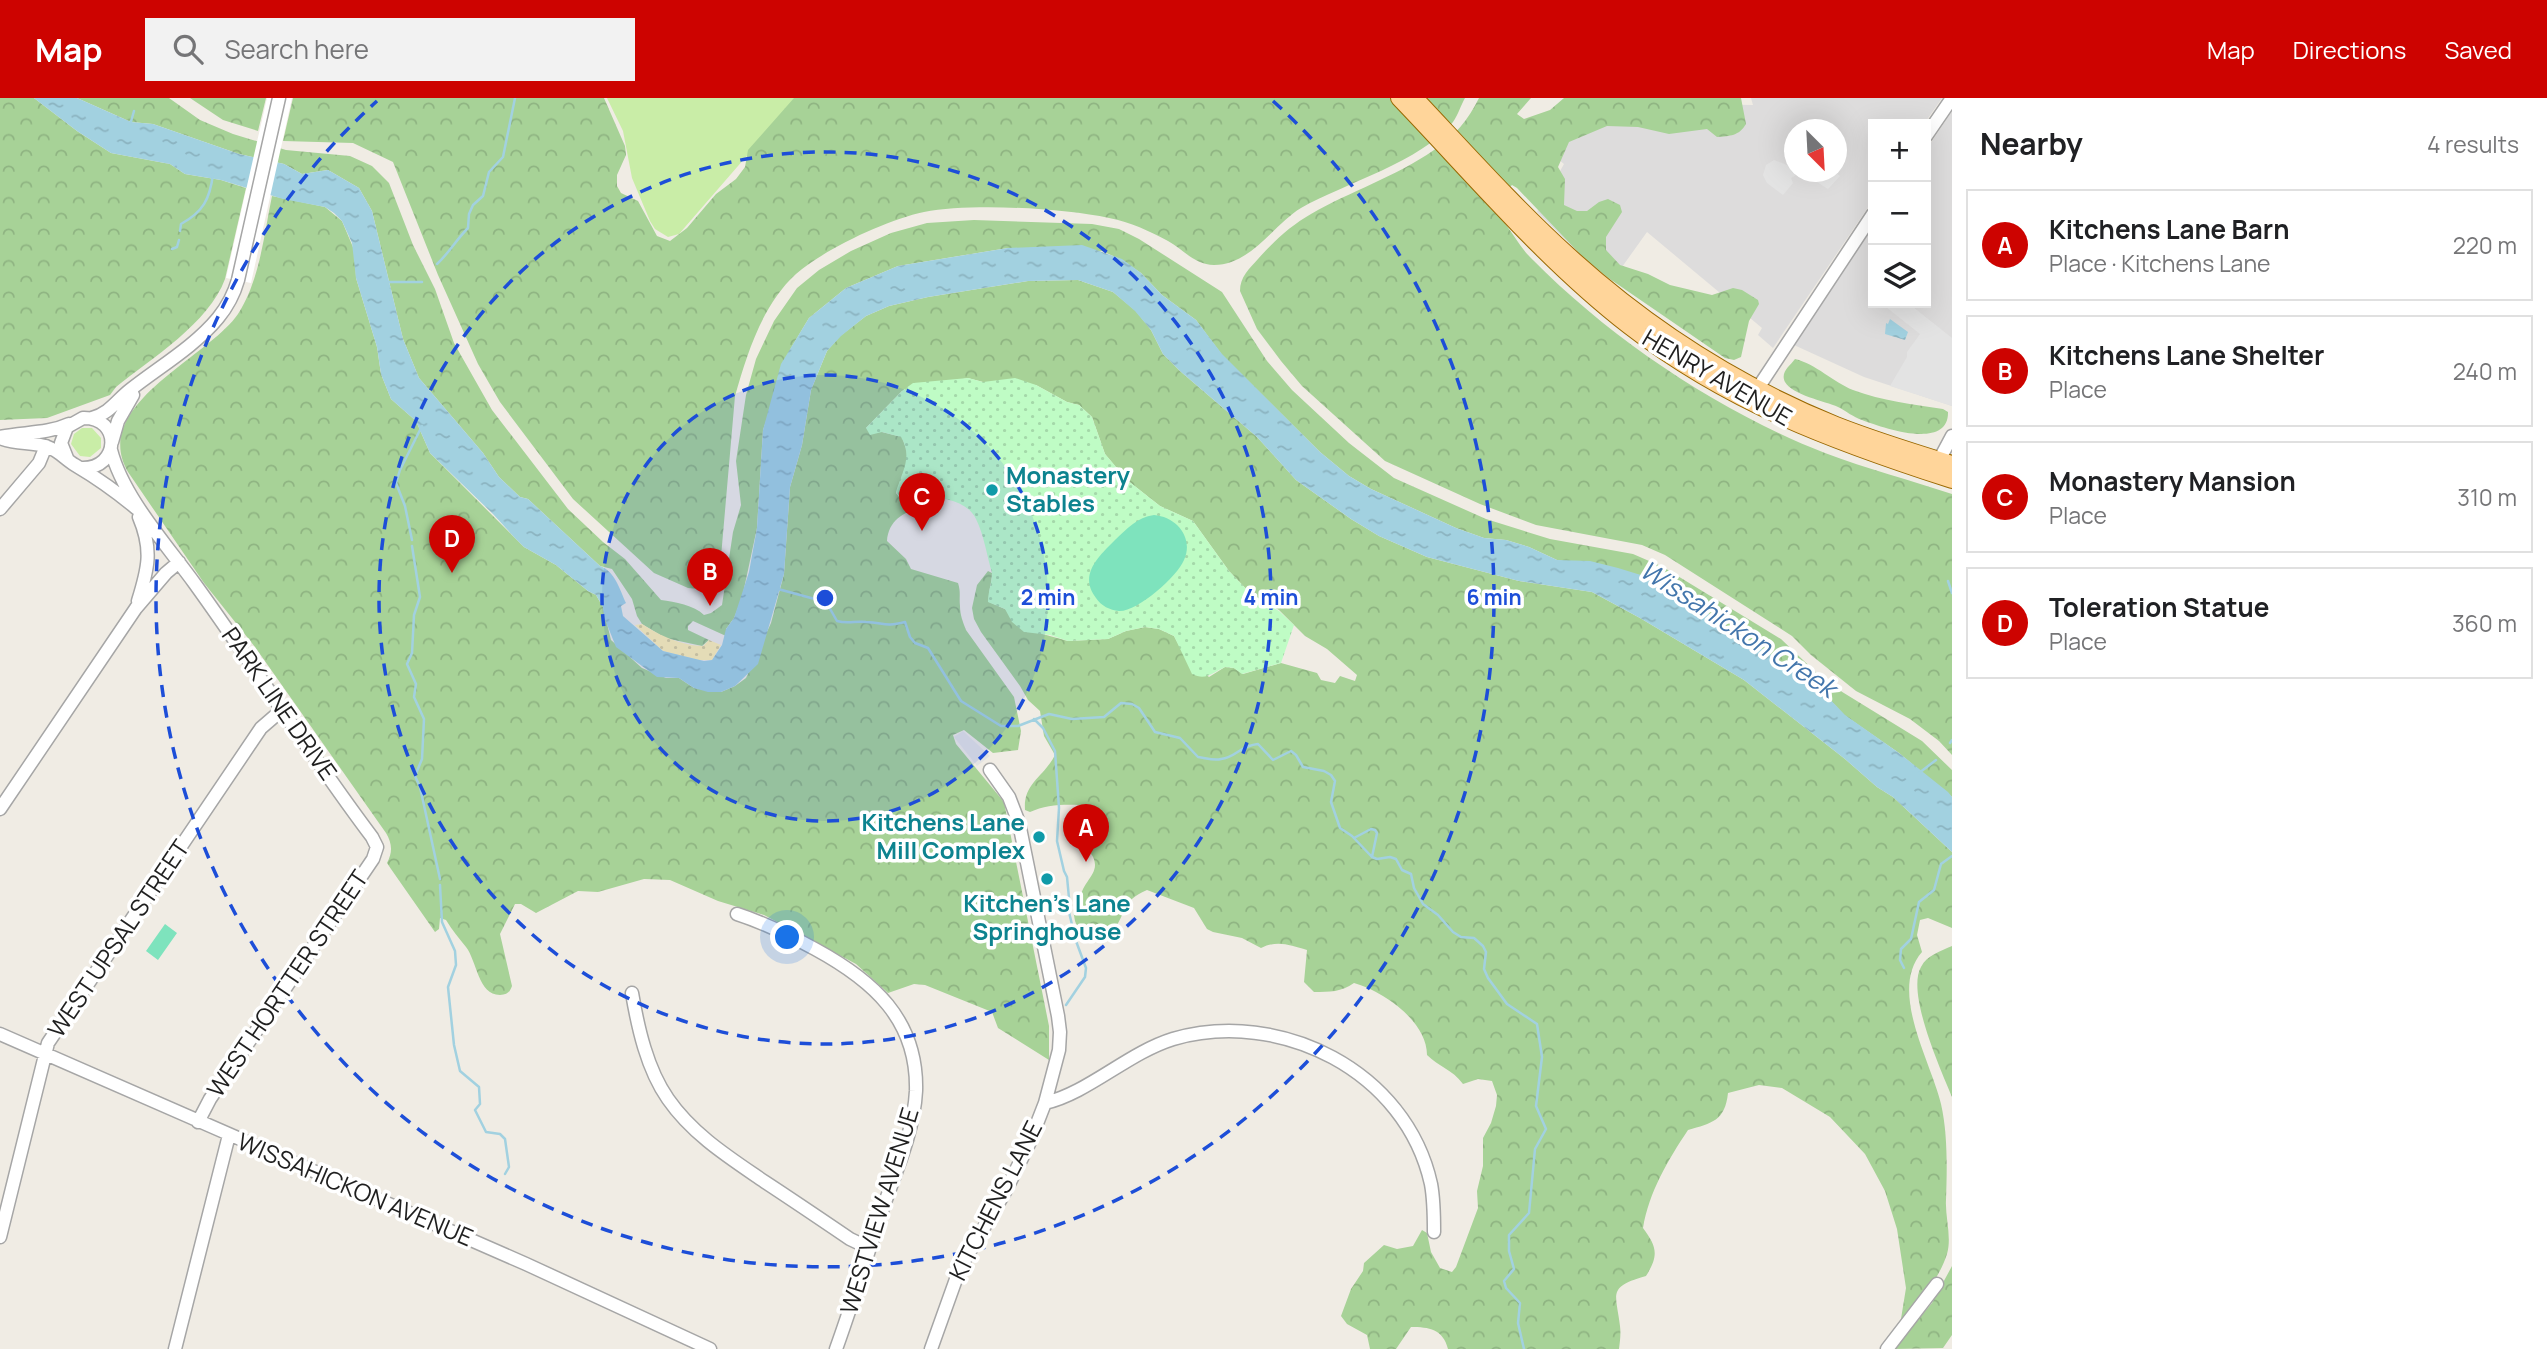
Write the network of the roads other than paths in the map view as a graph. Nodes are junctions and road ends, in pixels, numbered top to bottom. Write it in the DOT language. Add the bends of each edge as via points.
graph roads {
  1 [pos="279,98"];
  2 [pos="1399,98"];
  3 [pos="1415,98"];
  4 [pos="1952,98"];
  5 [pos="1931,129"];
  6 [pos="1510,206"];
  7 [pos="1868,222"];
  8 [pos="144,381"];
  9 [pos="1753,396"];
  10 [pos="92,418"];
  11 [pos="75,421"];
  12 [pos="1952,436"];
  13 [pos="0,438"];
  14 [pos="46,446"];
  15 [pos="111,447"];
  16 [pos="67,458"];
  17 [pos="1941,466"];
  18 [pos="80,467"];
  19 [pos="1952,480"];
  20 [pos="126,499"];
  21 [pos="0,509"];
  22 [pos="140,511"];
  23 [pos="179,562"];
  24 [pos="136,608"];
  25 [pos="283,709"];
  26 [pos="990,770"];
  27 [pos="0,809"];
  28 [pos="377,847"];
  29 [pos="737,914"];
  30 [pos="632,993"];
  31 [pos="0,1034"];
  32 [pos="46,1054"];
  33 [pos="1045,1103"];
  34 [pos="198,1122"];
  35 [pos="229,1135"];
  36 [pos="1434,1232"];
  37 [pos="0,1237"];
  38 [pos="869,1248"];
  39 [pos="1937,1284"];
  40 [pos="175,1349"];
  41 [pos="710,1349"];
  42 [pos="836,1349"];
  43 [pos="931,1349"];
  44 [pos="1887,1349"];
  1 -- 8 [label="street" via="229,303 217,320"];
  2 -- 6 [label="main road, HENRY AVENUE"];
  3 -- 6 [label="main road, HENRY AVENUE"];
  4 -- 5 [label="street"];
  6 -- 9 [label="main road, HENRY AVENUE" via="1578,283 1630,327 1685,365"];
  7 -- 9 [label="street"];
  8 -- 10 [label="street"];
  8 -- 15 [label="street" via="120,416"];
  9 -- 17 [label="main road, HENRY AVENUE"];
  10 -- 11 [label="street"];
  10 -- 15 [label="street" via="108,429"];
  11 -- 13 [label="street" via="50,431"];
  11 -- 16 [label="street" via="62,437"];
  12 -- 17 [label="street"];
  13 -- 14 [label="street"];
  14 -- 16 [label="street"];
  14 -- 21 [label="street" via="39,463"];
  15 -- 18 [label="street" via="97,466"];
  15 -- 22 [label="street" via="118,471"];
  16 -- 18 [label="street"];
  17 -- 19 [label="main road, HENRY AVENUE"];
  18 -- 20 [label="street"];
  20 -- 22 [label="street"];
  20 -- 24 [label="street" via="142,525 149,556"];
  22 -- 23 [label="street, PARK LINE DRIVE"];
  23 -- 24 [label="street"];
  23 -- 25 [label="street, PARK LINE DRIVE"];
  24 -- 27 [label="street"];
  25 -- 28 [label="street, PARK LINE DRIVE"];
  25 -- 32 [label="street, WEST UPSAL STREET" via="261,728 50,1038"];
  26 -- 33 [label="street, KITCHENS LANE" via="1009,797 1019,823 1059,1024 1059,1050"];
  28 -- 34 [label="street, WEST HORTTER STREET" via="377,854"];
  29 -- 38 [label="street, WESTVIEW AVENUE" via="777,929 854,971 889,1005 903,1030 916,1079 914,1111"];
  30 -- 38 [label="street" via="656,1078 687,1122 734,1161"];
  31 -- 32 [label="street, WISSAHICKON AVENUE"];
  32 -- 34 [label="street, WISSAHICKON AVENUE"];
  32 -- 37 [label="street, WEST UPSAL STREET"];
  33 -- 36 [label="street" via="1152,1047 1201,1033 1251,1031 1307,1044 1354,1070 1399,1116 1426,1169 1433,1195"];
  33 -- 43 [label="street, KITCHENS LANE" via="1018,1168 960,1268"];
  34 -- 35 [label="street, WISSAHICKON AVENUE"];
  35 -- 40 [label="street, WEST HORTTER STREET"];
  35 -- 41 [label="street, WISSAHICKON AVENUE"];
  38 -- 42 [label="street, WESTVIEW AVENUE"];
  39 -- 44 [label="street"];
}
